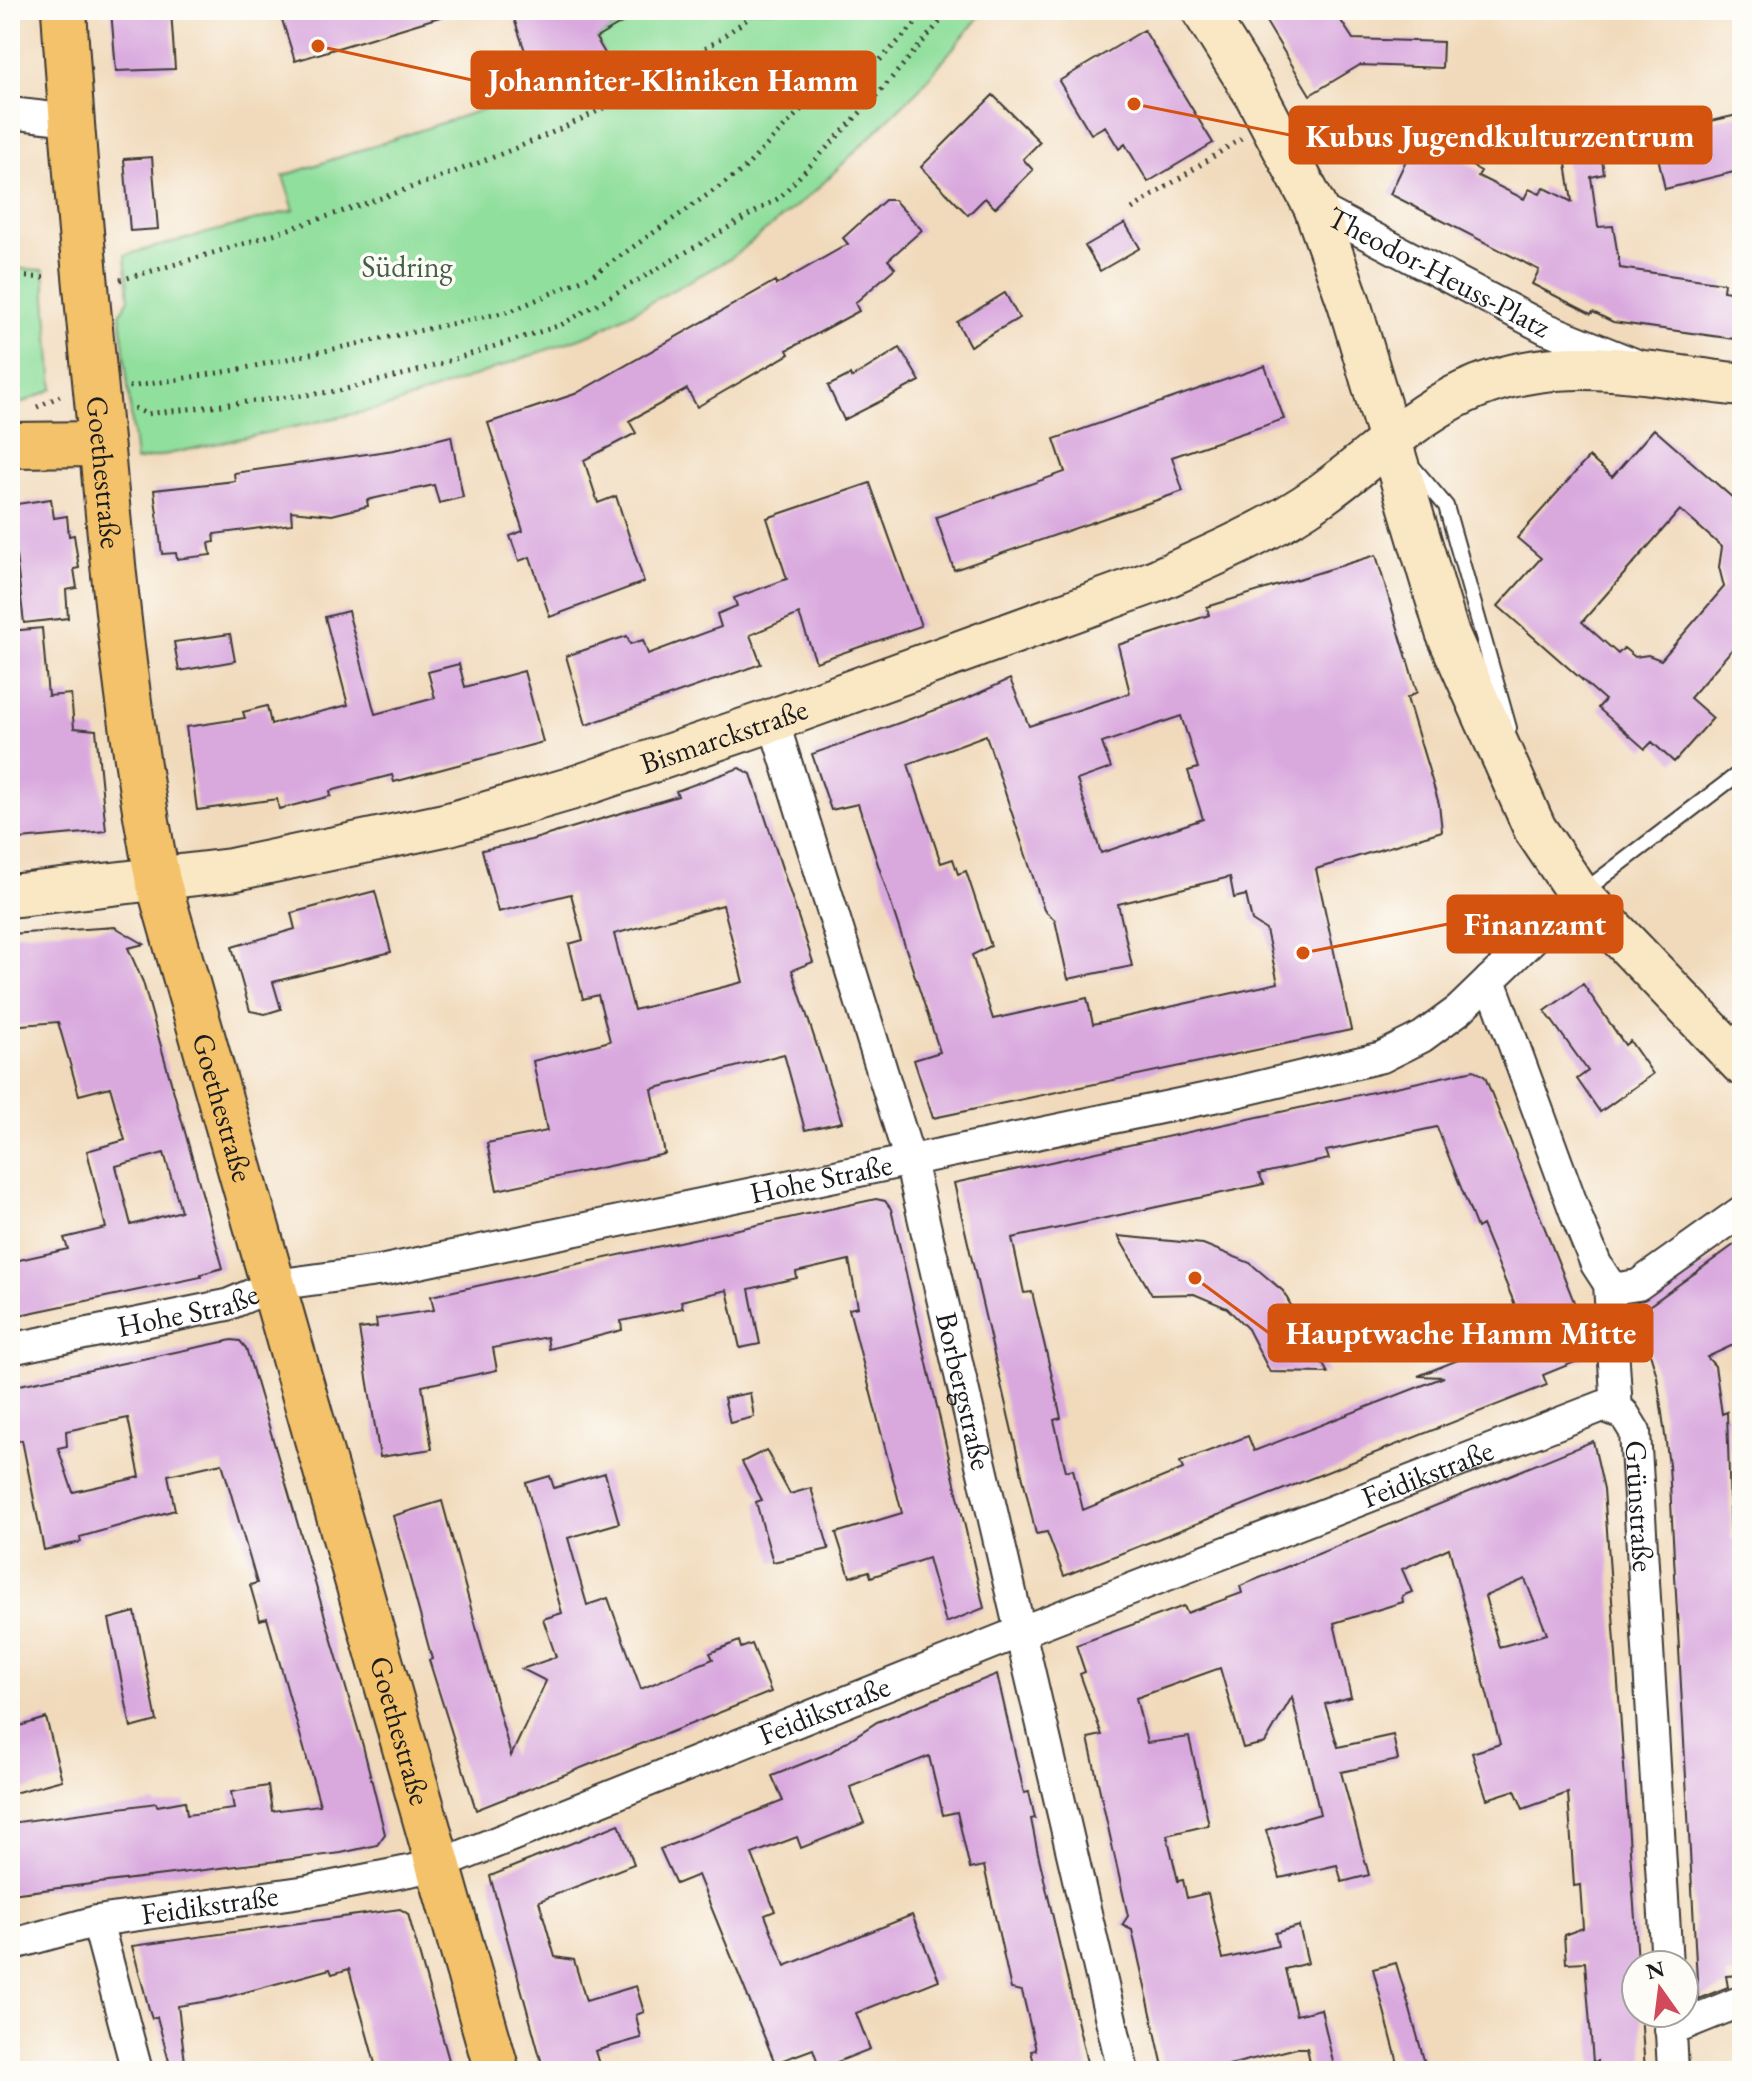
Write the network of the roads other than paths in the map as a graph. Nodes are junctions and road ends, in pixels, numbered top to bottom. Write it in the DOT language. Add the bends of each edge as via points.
graph roads {
  1 [pos="64,10"];
  2 [pos="1203,10"];
  3 [pos="10,113"];
  4 [pos="71,120"];
  5 [pos="1315,207"];
  6 [pos="1657,374"];
  7 [pos="1742,385"];
  8 [pos="1389,439"];
  9 [pos="101,444"];
  10 [pos="10,445"];
  11 [pos="773,720"];
  12 [pos="1742,771"];
  13 [pos="158,881"];
  14 [pos="1579,894"];
  15 [pos="10,896"];
  16 [pos="1490,980"];
  17 [pos="1742,1064"];
  18 [pos="910,1161"];
  19 [pos="1742,1211"];
  20 [pos="1609,1284"];
  21 [pos="274,1285"];
  22 [pos="10,1349"];
  23 [pos="1617,1410"];
  24 [pos="1020,1632"];
  25 [pos="439,1865"];
  26 [pos="97,1921"];
  27 [pos="10,1945"];
  28 [pos="1666,1949"];
  29 [pos="1742,2001"];
  30 [pos="1700,2013"];
  31 [pos="1670,2029"];
  32 [pos="137,2071"];
  33 [pos="497,2071"];
  34 [pos="1123,2071"];
  35 [pos="1673,2071"];
  1 -- 4 [label="main road, Goethestraße"];
  2 -- 5 [label="street"];
  3 -- 4 [label="street"];
  4 -- 9 [label="main road, Goethestraße"];
  5 -- 6 [label="street, Theodor-Heuss-Platz" via="1545,328"];
  5 -- 8 [label="street, Theodor-Heuss-Platz"];
  6 -- 7 [label="street, Theodor-Heuss-Platz"];
  6 -- 8 [label="street, Theodor-Heuss-Platz" via="1579,367 1504,377 1439,404"];
  8 -- 11 [label="street, Bismarckstraße" via="1302,507 1205,559"];
  8 -- 14 [label="street, Theodor-Heuss-Platz" via="1447,632 1521,800 1553,861"];
  9 -- 10 [label="main road"];
  9 -- 13 [label="main road, Goethestraße" via="141,795"];
  11 -- 13 [label="street, Bismarckstraße" via="449,824"];
  11 -- 18 [label="street, Borbergstraße"];
  12 -- 14 [label="lane"];
  13 -- 15 [label="street, Bismarckstraße"];
  13 -- 21 [label="main road, Goethestraße"];
  14 -- 16 [label="street, Hohe Straße"];
  14 -- 17 [label="street, Theodor-Heuss-Platz"];
  16 -- 18 [label="street, Hohe Straße" via="1422,1037 1382,1057"];
  16 -- 20 [label="street, Grünstraße" via="1578,1220"];
  18 -- 21 [label="street, Hohe Straße" via="385,1270"];
  18 -- 24 [label="street, Borbergstraße"];
  19 -- 20 [label="street" via="1638,1285"];
  20 -- 23 [label="street, Grünstraße"];
  21 -- 22 [label="street, Hohe Straße" via="227,1305"];
  21 -- 25 [label="main road, Goethestraße"];
  23 -- 24 [label="street, Feidikstraße" via="1603,1406"];
  23 -- 28 [label="street, Grünstraße" via="1630,1419 1635,1432"];
  24 -- 25 [label="street, Feidikstraße"];
  24 -- 34 [label="street, Borbergstraße"];
  25 -- 26 [label="street, Feidikstraße" via="308,1891"];
  25 -- 33 [label="main road, Goethestraße"];
  26 -- 27 [label="street, Feidikstraße"];
  26 -- 32 [label="street"];
  29 -- 30 [label="street"];
  31 -- 35 [label="street"];
}
